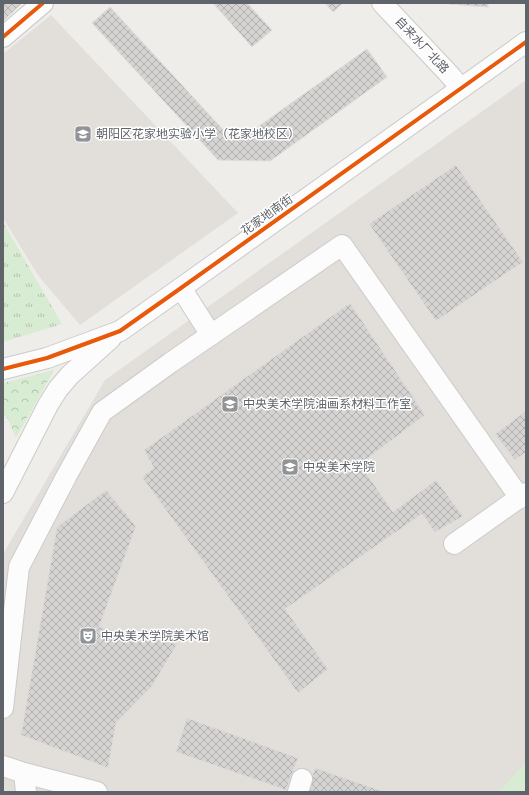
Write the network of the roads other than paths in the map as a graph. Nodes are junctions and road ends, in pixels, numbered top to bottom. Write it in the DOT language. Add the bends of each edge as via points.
graph roads {
  1 [pos="43,3"];
  2 [pos="382,3"];
  3 [pos="3,37"];
  4 [pos="526,42"];
  5 [pos="461,88"];
  6 [pos="181,288"];
  7 [pos="120,331"];
  8 [pos="211,335"];
  9 [pos="3,369"];
  10 [pos="21,457"];
  11 [pos="3,473"];
  12 [pos="3,493"];
  13 [pos="523,496"];
  14 [pos="454,544"];
  15 [pos="3,708"];
  16 [pos="3,766"];
  17 [pos="25,782"];
  18 [pos="97,792"];
  1 -- 3 [label="street"];
  2 -- 5 [label="street, 自来水厂北路"];
  4 -- 5 [label="street, 花家地南街"];
  5 -- 6 [label="street, 花家地南街"];
  6 -- 7 [label="street, 花家地南街"];
  6 -- 8 [label="street"];
  7 -- 9 [label="street, 花家地南街" via="47,358"];
  7 -- 10 [label="street" via="70,375 58,389"];
  8 -- 13 [label="street" via="342,245"];
  8 -- 15 [label="street" via="102,412 70,468 19,567"];
  10 -- 11 [label="street"];
  10 -- 12 [label="street"];
  13 -- 14 [label="street"];
  16 -- 17 [label="street"];
  17 -- 18 [label="street"];
}
